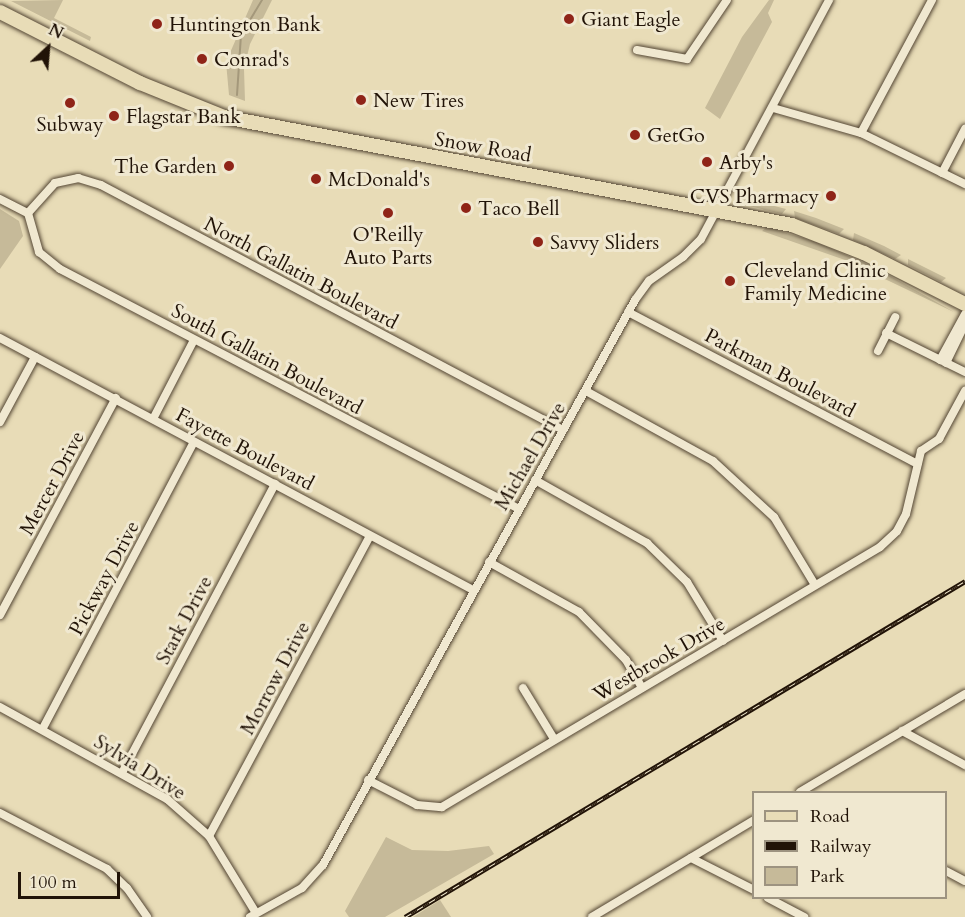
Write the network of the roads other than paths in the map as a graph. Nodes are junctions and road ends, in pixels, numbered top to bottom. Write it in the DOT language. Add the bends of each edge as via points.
graph roads {
  1 [pos="714,0"];
  2 [pos="829,0"];
  3 [pos="932,0"];
  4 [pos="725,3"];
  5 [pos="0,12"];
  6 [pos="637,50"];
  7 [pos="773,108"];
  8 [pos="965,129"];
  9 [pos="861,133"];
  10 [pos="942,172"];
  11 [pos="965,184"];
  12 [pos="0,198"];
  13 [pos="717,209"];
  14 [pos="28,213"];
  15 [pos="965,304"];
  16 [pos="628,312"];
  17 [pos="965,314"];
  18 [pos="895,316"];
  19 [pos="965,324"];
  20 [pos="886,333"];
  21 [pos="0,338"];
  22 [pos="194,340"];
  23 [pos="878,351"];
  24 [pos="35,357"];
  25 [pos="943,361"];
  26 [pos="965,372"];
  27 [pos="586,391"];
  28 [pos="965,391"];
  29 [pos="116,398"];
  30 [pos="153,419"];
  31 [pos="0,422"];
  32 [pos="563,430"];
  33 [pos="194,442"];
  34 [pos="917,464"];
  35 [pos="535,480"];
  36 [pos="275,484"];
  37 [pos="519,509"];
  38 [pos="370,536"];
  39 [pos="489,562"];
  40 [pos="815,585"];
  41 [pos="473,590"];
  42 [pos="0,615"];
  43 [pos="723,641"];
  44 [pos="523,688"];
  45 [pos="642,688"];
  46 [pos="965,694"];
  47 [pos="0,706"];
  48 [pos="42,728"];
  49 [pos="902,731"];
  50 [pos="554,739"];
  51 [pos="965,765"];
  52 [pos="123,771"];
  53 [pos="368,780"];
  54 [pos="802,791"];
  55 [pos="0,813"];
  56 [pos="752,821"];
  57 [pos="208,836"];
  58 [pos="691,858"];
  59 [pos="947,872"];
  60 [pos="965,881"];
  61 [pos="752,889"];
  62 [pos="772,899"];
  63 [pos="253,915"];
  64 [pos="147,917"];
  65 [pos="592,917"];
  66 [pos="804,917"];
  1 -- 4 [label="street"];
  2 -- 7 [label="street, Michael Drive"];
  3 -- 9 [label="street"];
  4 -- 6 [label="street" via="687,58"];
  5 -- 13 [label="main road, Snow Road" via="140,83 234,120"];
  7 -- 9 [label="street"];
  7 -- 13 [label="street, Michael Drive"];
  8 -- 10 [label="street"];
  9 -- 10 [label="street"];
  10 -- 11 [label="street"];
  12 -- 14 [label="street"];
  13 -- 15 [label="main road, Snow Road" via="820,235"];
  13 -- 16 [label="street, Michael Drive" via="693,247 649,281"];
  14 -- 22 [label="street, South Gallatin Boulevard" via="39,252 60,268"];
  14 -- 32 [label="street, North Gallatin Boulevard" via="55,183 78,178 101,185"];
  16 -- 27 [label="street, Michael Drive"];
  16 -- 34 [label="street, Parkman Boulevard"];
  17 -- 25 [label="street"];
  18 -- 20 [label="street"];
  19 -- 25 [label="street"];
  20 -- 23 [label="street"];
  20 -- 25 [label="street"];
  21 -- 24 [label="street, Fayette Boulevard"];
  22 -- 30 [label="street"];
  22 -- 37 [label="street, South Gallatin Boulevard"];
  24 -- 29 [label="street, Fayette Boulevard"];
  24 -- 31 [label="street"];
  25 -- 26 [label="street"];
  27 -- 32 [label="street, Michael Drive"];
  27 -- 40 [label="street" via="713,461 774,517"];
  28 -- 34 [label="street" via="944,432 921,451"];
  29 -- 30 [label="street, Fayette Boulevard"];
  29 -- 42 [label="street, Mercer Drive"];
  30 -- 33 [label="street, Fayette Boulevard"];
  32 -- 35 [label="street, Michael Drive"];
  33 -- 36 [label="street, Fayette Boulevard"];
  33 -- 48 [label="street, Pickway Drive"];
  34 -- 40 [label="street, Westbrook Drive" via="906,514 897,531 880,547"];
  35 -- 37 [label="street, Michael Drive"];
  35 -- 43 [label="street" via="647,543 687,582"];
  36 -- 38 [label="street, Fayette Boulevard"];
  36 -- 52 [label="street, Stark Drive"];
  37 -- 39 [label="street, Michael Drive"];
  38 -- 41 [label="street, Fayette Boulevard"];
  38 -- 57 [label="street, Morrow Drive"];
  39 -- 41 [label="street, Michael Drive"];
  39 -- 45 [label="street" via="579,612 626,660"];
  40 -- 43 [label="street, Westbrook Drive"];
  41 -- 53 [label="street, Michael Drive"];
  43 -- 45 [label="street, Westbrook Drive"];
  44 -- 50 [label="street"];
  45 -- 50 [label="street, Westbrook Drive"];
  46 -- 49 [label="street"];
  47 -- 48 [label="street, Sylvia Drive"];
  48 -- 52 [label="street, Sylvia Drive"];
  49 -- 51 [label="street"];
  49 -- 54 [label="street"];
  50 -- 53 [label="street, Westbrook Drive" via="442,807 417,805"];
  52 -- 57 [label="street, Sylvia Drive" via="167,799"];
  53 -- 63 [label="street, Michael Drive" via="323,865 302,888"];
  55 -- 64 [label="street" via="106,869 127,888"];
  56 -- 58 [label="street"];
  57 -- 63 [label="street, Sylvia Drive"];
  58 -- 61 [label="street"];
  58 -- 65 [label="street"];
  59 -- 60 [label="street"];
  62 -- 66 [label="street"];
}
